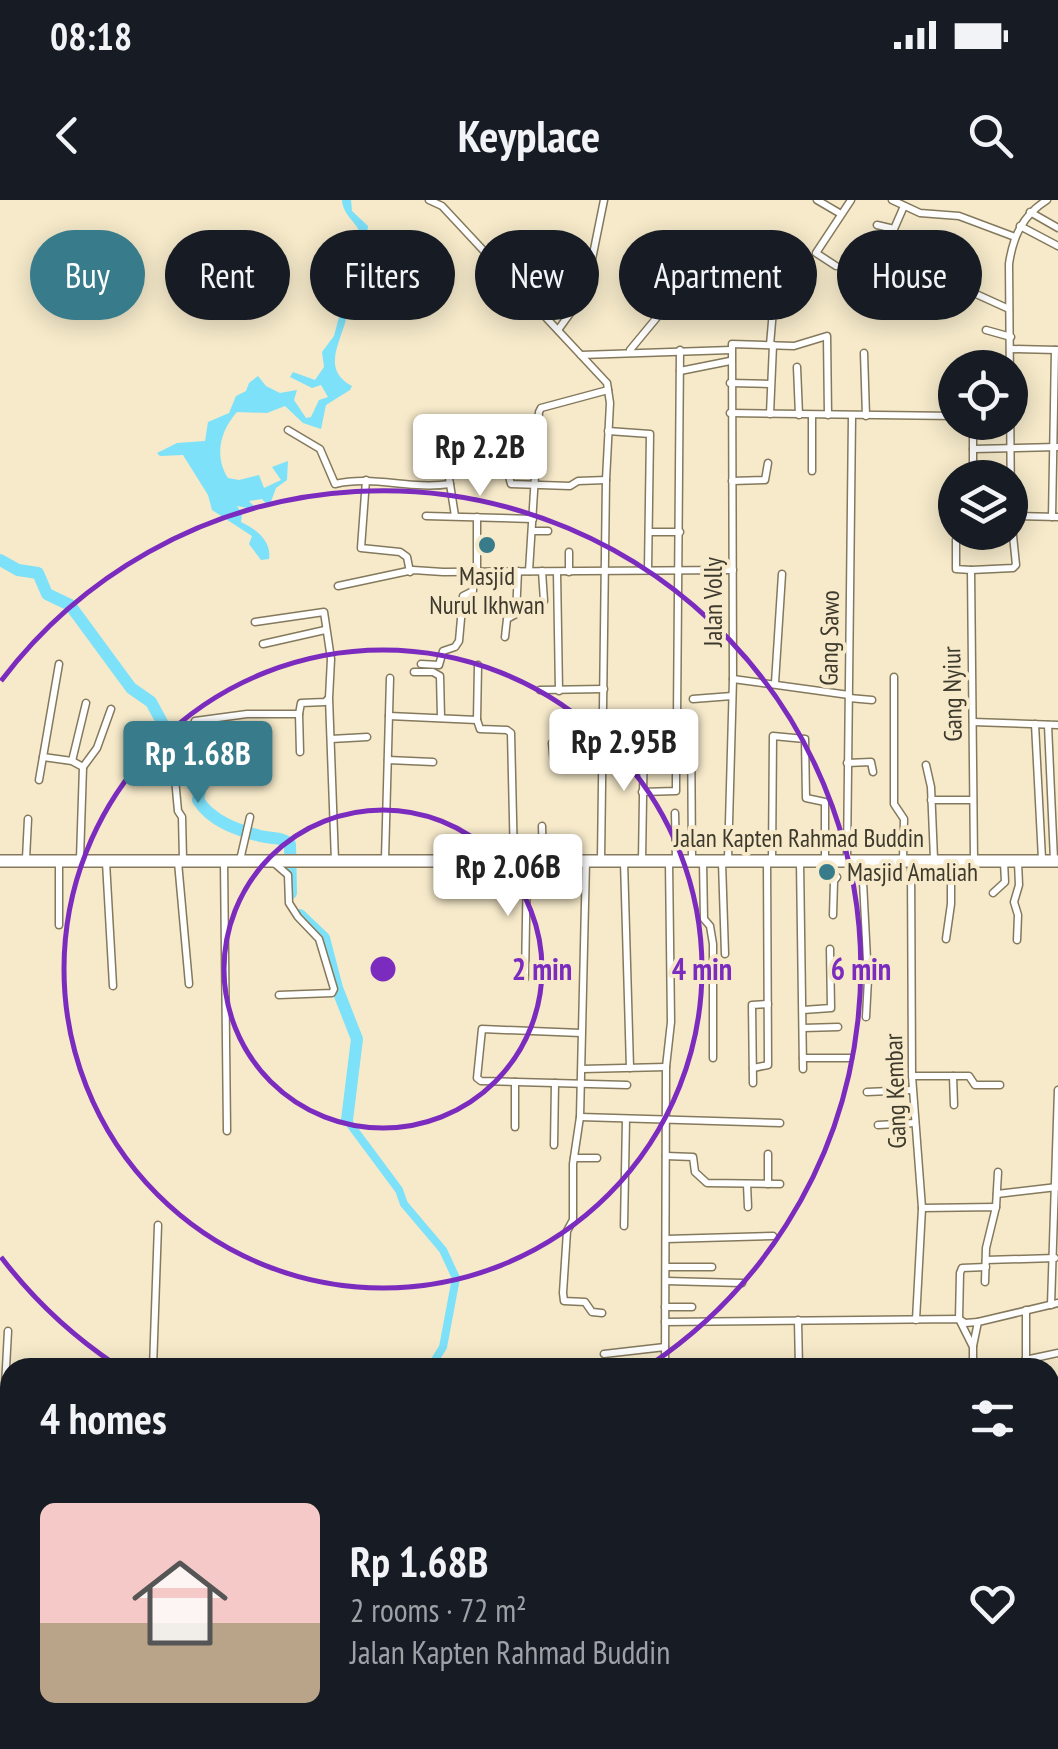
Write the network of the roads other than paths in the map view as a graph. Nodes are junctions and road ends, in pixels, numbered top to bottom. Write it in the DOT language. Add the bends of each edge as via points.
graph roads {
  1 [pos="429,200"];
  2 [pos="604,200"];
  3 [pos="816,200"];
  4 [pos="852,200"];
  5 [pos="892,200"];
  6 [pos="1045,201"];
  7 [pos="904,206"];
  8 [pos="1031,211"];
  9 [pos="842,214"];
  10 [pos="877,226"];
  11 [pos="1020,226"];
  12 [pos="1058,228"];
  13 [pos="1015,237"];
  14 [pos="1058,246"];
  15 [pos="836,266"];
  16 [pos="982,296"];
  17 [pos="1010,309"];
  18 [pos="655,320"];
  19 [pos="773,320"];
  20 [pos="558,330"];
  21 [pos="986,330"];
  22 [pos="1011,337"];
  23 [pos="771,345"];
  24 [pos="732,347"];
  25 [pos="1012,349"];
  26 [pos="680,350"];
  27 [pos="1056,350"];
  28 [pos="630,351"];
  29 [pos="864,353"];
  30 [pos="580,356"];
  31 [pos="730,362"];
  32 [pos="797,367"];
  33 [pos="680,372"];
  34 [pos="730,383"];
  35 [pos="770,384"];
  36 [pos="608,390"];
  37 [pos="730,413"];
  38 [pos="770,414"];
  39 [pos="799,415"];
  40 [pos="812,415"];
  41 [pos="828,415"];
  42 [pos="852,416"];
  43 [pos="866,416"];
  44 [pos="938,416"];
  45 [pos="288,430"];
  46 [pos="608,432"];
  47 [pos="974,440"];
  48 [pos="1012,440"];
  49 [pos="1056,446"];
  50 [pos="1012,447"];
  51 [pos="974,448"];
  52 [pos="974,460"];
  53 [pos="1012,460"];
  54 [pos="768,463"];
  55 [pos="812,471"];
  56 [pos="366,480"];
  57 [pos="606,480"];
  58 [pos="732,481"];
  59 [pos="450,484"];
  60 [pos="535,485"];
  61 [pos="426,516"];
  62 [pos="455,516"];
  63 [pos="1028,516"];
  64 [pos="477,517"];
  65 [pos="1055,517"];
  66 [pos="533,518"];
  67 [pos="532,531"];
  68 [pos="548,531"];
  69 [pos="648,532"];
  70 [pos="680,532"];
  71 [pos="956,550"];
  72 [pos="1014,550"];
  73 [pos="569,552"];
  74 [pos="414,570"];
  75 [pos="648,570"];
  76 [pos="680,570"];
  77 [pos="733,570"];
  78 [pos="971,570"];
  79 [pos="518,571"];
  80 [pos="529,571"];
  81 [pos="475,572"];
  82 [pos="542,572"];
  83 [pos="556,572"];
  84 [pos="569,572"];
  85 [pos="605,572"];
  86 [pos="782,574"];
  87 [pos="340,585"];
  88 [pos="544,601"];
  89 [pos="256,622"];
  90 [pos="325,630"];
  91 [pos="505,637"];
  92 [pos="262,644"];
  93 [pos="59,664"];
  94 [pos="422,664"];
  95 [pos="478,666"];
  96 [pos="414,672"];
  97 [pos="894,677"];
  98 [pos="390,678"];
  99 [pos="733,679"];
  100 [pos="775,684"];
  101 [pos="604,689"];
  102 [pos="540,690"];
  103 [pos="558,691"];
  104 [pos="732,696"];
  105 [pos="849,696"];
  106 [pos="329,698"];
  107 [pos="693,700"];
  108 [pos="872,700"];
  109 [pos="86,703"];
  110 [pos="111,710"];
  111 [pos="299,714"];
  112 [pos="389,716"];
  113 [pos="441,718"];
  114 [pos="478,720"];
  115 [pos="195,721"];
  116 [pos="973,722"];
  117 [pos="1036,724"];
  118 [pos="1048,725"];
  119 [pos="1058,725"];
  120 [pos="602,732"];
  121 [pos="367,737"];
  122 [pos="332,740"];
  123 [pos="552,742"];
  124 [pos="676,742"];
  125 [pos="300,752"];
  126 [pos="43,757"];
  127 [pos="173,757"];
  128 [pos="388,760"];
  129 [pos="72,761"];
  130 [pos="433,762"];
  131 [pos="847,763"];
  132 [pos="602,766"];
  133 [pos="926,766"];
  134 [pos="83,767"];
  135 [pos="873,772"];
  136 [pos="39,780"];
  137 [pos="642,792"];
  138 [pos="931,800"];
  139 [pos="973,800"];
  140 [pos="675,812"];
  141 [pos="250,818"];
  142 [pos="28,820"];
  143 [pos="542,826"];
  144 [pos="0,860"];
  145 [pos="26,860"];
  146 [pos="59,860"];
  147 [pos="80,860"];
  148 [pos="106,860"];
  149 [pos="180,860"];
  150 [pos="224,860"];
  151 [pos="240,860"];
  152 [pos="335,860"];
  153 [pos="385,860"];
  154 [pos="520,860"];
  155 [pos="543,860"];
  156 [pos="586,860"];
  157 [pos="601,860"];
  158 [pos="624,860"];
  159 [pos="642,860"];
  160 [pos="672,860"];
  161 [pos="697,860"];
  162 [pos="725,860"];
  163 [pos="770,860"];
  164 [pos="800,860"];
  165 [pos="825,860"];
  166 [pos="862,860"];
  167 [pos="907,860"];
  168 [pos="934,860"];
  169 [pos="951,860"];
  170 [pos="974,860"];
  171 [pos="1011,860"];
  172 [pos="1051,860"];
  173 [pos="272,861"];
  174 [pos="842,863"];
  175 [pos="837,878"];
  176 [pos="993,893"];
  177 [pos="833,915"];
  178 [pos="59,925"];
  179 [pos="946,939"];
  180 [pos="1017,940"];
  181 [pos="830,950"];
  182 [pos="724,954"];
  183 [pos="525,978"];
  184 [pos="189,984"];
  185 [pos="113,986"];
  186 [pos="279,995"];
  187 [pos="768,1004"];
  188 [pos="803,1010"];
  189 [pos="866,1017"];
  190 [pos="803,1028"];
  191 [pos="838,1028"];
  192 [pos="581,1033"];
  193 [pos="713,1058"];
  194 [pos="804,1058"];
  195 [pos="850,1058"];
  196 [pos="666,1067"];
  197 [pos="630,1068"];
  198 [pos="752,1068"];
  199 [pos="582,1069"];
  200 [pos="804,1069"];
  201 [pos="912,1076"];
  202 [pos="953,1076"];
  203 [pos="515,1082"];
  204 [pos="555,1083"];
  205 [pos="753,1083"];
  206 [pos="582,1084"];
  207 [pos="628,1085"];
  208 [pos="1000,1085"];
  209 [pos="912,1090"];
  210 [pos="1058,1090"];
  211 [pos="867,1092"];
  212 [pos="954,1104"];
  213 [pos="580,1116"];
  214 [pos="626,1119"];
  215 [pos="666,1122"];
  216 [pos="780,1123"];
  217 [pos="915,1123"];
  218 [pos="878,1125"];
  219 [pos="515,1127"];
  220 [pos="227,1131"];
  221 [pos="554,1146"];
  222 [pos="768,1154"];
  223 [pos="666,1156"];
  224 [pos="574,1158"];
  225 [pos="598,1158"];
  226 [pos="998,1172"];
  227 [pos="747,1184"];
  228 [pos="768,1184"];
  229 [pos="780,1184"];
  230 [pos="1057,1187"];
  231 [pos="997,1194"];
  232 [pos="748,1207"];
  233 [pos="996,1207"];
  234 [pos="922,1208"];
  235 [pos="158,1225"];
  236 [pos="624,1226"];
  237 [pos="773,1236"];
  238 [pos="666,1239"];
  239 [pos="1054,1258"];
  240 [pos="986,1264"];
  241 [pos="666,1267"];
  242 [pos="712,1267"];
  243 [pos="666,1280"];
  244 [pos="742,1282"];
  245 [pos="985,1282"];
  246 [pos="1055,1304"];
  247 [pos="692,1307"];
  248 [pos="665,1308"];
  249 [pos="1026,1310"];
  250 [pos="602,1313"];
  251 [pos="959,1319"];
  252 [pos="798,1320"];
  253 [pos="916,1320"];
  254 [pos="664,1322"];
  255 [pos="978,1322"];
  256 [pos="8,1331"];
  257 [pos="665,1347"];
  258 [pos="973,1347"];
  259 [pos="604,1354"];
  260 [pos="8,1358"];
  261 [pos="153,1358"];
  262 [pos="665,1358"];
  263 [pos="799,1358"];
  264 [pos="973,1358"];
  265 [pos="1026,1358"];
  1 -- 20 [label="street" via="442,206"];
  2 -- 20 [label="street" via="586,284"];
  3 -- 9 [label="street"];
  4 -- 9 [label="street"];
  5 -- 7 [label="street"];
  6 -- 8 [label="street"];
  7 -- 10 [label="street" via="894,230"];
  7 -- 13 [label="street"];
  8 -- 11 [label="street"];
  8 -- 12 [label="street"];
  9 -- 15 [label="street" via="816,253"];
  11 -- 13 [label="street"];
  11 -- 14 [label="street"];
  13 -- 17 [label="street"];
  16 -- 17 [label="street"];
  17 -- 22 [label="street"];
  18 -- 28 [label="street"];
  19 -- 23 [label="street"];
  20 -- 30 [label="street"];
  21 -- 22 [label="street"];
  22 -- 25 [label="street"];
  23 -- 24 [label="street"];
  23 -- 35 [label="street"];
  23 -- 41 [label="street" via="828,337"];
  24 -- 26 [label="street"];
  24 -- 31 [label="street, Jalan Volly"];
  25 -- 27 [label="street"];
  26 -- 28 [label="street"];
  26 -- 33 [label="street"];
  27 -- 49 [label="street"];
  28 -- 30 [label="street"];
  29 -- 43 [label="street"];
  30 -- 36 [label="street"];
  31 -- 33 [label="street"];
  31 -- 34 [label="street, Jalan Volly"];
  32 -- 39 [label="street"];
  33 -- 70 [label="street"];
  34 -- 35 [label="street"];
  34 -- 37 [label="street, Jalan Volly"];
  35 -- 38 [label="street"];
  36 -- 46 [label="street"];
  36 -- 60 [label="street" via="542,408"];
  37 -- 38 [label="street"];
  37 -- 58 [label="street, Jalan Volly"];
  38 -- 39 [label="street"];
  39 -- 40 [label="street"];
  40 -- 41 [label="street"];
  40 -- 55 [label="street"];
  41 -- 42 [label="street"];
  42 -- 43 [label="street"];
  42 -- 105 [label="street, Gang Sawo"];
  43 -- 44 [label="street"];
  45 -- 56 [label="street" via="320,449 335,484"];
  46 -- 57 [label="street"];
  46 -- 69 [label="street" via="650,434"];
  47 -- 51 [label="street"];
  48 -- 50 [label="street"];
  49 -- 50 [label="street"];
  49 -- 65 [label="street"];
  50 -- 51 [label="street"];
  50 -- 53 [label="street"];
  51 -- 52 [label="street"];
  54 -- 58 [label="street" via="766,480"];
  56 -- 59 [label="street"];
  56 -- 74 [label="street" via="361,548 400,552"];
  57 -- 60 [label="street"];
  57 -- 85 [label="street"];
  58 -- 77 [label="street, Jalan Volly"];
  59 -- 60 [label="street" via="451,471 508,474 511,484"];
  59 -- 62 [label="street"];
  60 -- 66 [label="street"];
  61 -- 62 [label="street"];
  62 -- 64 [label="street"];
  63 -- 65 [label="street"];
  64 -- 66 [label="street"];
  64 -- 81 [label="street"];
  66 -- 67 [label="street"];
  67 -- 68 [label="street"];
  67 -- 80 [label="street"];
  69 -- 70 [label="street"];
  69 -- 75 [label="street"];
  70 -- 76 [label="street"];
  71 -- 78 [label="street, Gang Nyiur" via="956,569"];
  72 -- 78 [label="street" via="1015,567"];
  73 -- 84 [label="street"];
  74 -- 81 [label="street"];
  74 -- 87 [label="street"];
  75 -- 76 [label="street"];
  75 -- 85 [label="street"];
  76 -- 77 [label="street"];
  76 -- 161 [label="street" via="676,711 691,722"];
  77 -- 99 [label="street, Jalan Volly"];
  78 -- 116 [label="street, Gang Nyiur"];
  79 -- 80 [label="street"];
  79 -- 81 [label="street"];
  79 -- 91 [label="street" via="516,614 506,622"];
  80 -- 82 [label="street"];
  81 -- 94 [label="street" via="473,592 464,596 459,642 442,651 439,665"];
  82 -- 83 [label="street"];
  82 -- 88 [label="street"];
  83 -- 84 [label="street"];
  83 -- 103 [label="street"];
  84 -- 85 [label="street"];
  85 -- 101 [label="street"];
  86 -- 100 [label="street"];
  89 -- 90 [label="street" via="324,612"];
  90 -- 92 [label="street"];
  90 -- 106 [label="street"];
  93 -- 126 [label="street"];
  95 -- 114 [label="street"];
  96 -- 113 [label="street" via="440,676"];
  97 -- 167 [label="street, Gang Kembar" via="894,804 904,819"];
  98 -- 112 [label="street"];
  99 -- 100 [label="street"];
  99 -- 104 [label="street, Jalan Volly"];
  100 -- 105 [label="street"];
  101 -- 103 [label="street"];
  101 -- 120 [label="street"];
  102 -- 103 [label="street"];
  104 -- 107 [label="street"];
  104 -- 162 [label="street, Jalan Volly"];
  105 -- 108 [label="street"];
  105 -- 131 [label="street, Gang Sawo"];
  106 -- 111 [label="street" via="300,703"];
  106 -- 122 [label="street"];
  109 -- 129 [label="street"];
  110 -- 134 [label="street"];
  111 -- 115 [label="street"];
  111 -- 125 [label="street"];
  112 -- 113 [label="street"];
  112 -- 128 [label="street"];
  113 -- 114 [label="street"];
  114 -- 154 [label="street" via="480,729 511,733"];
  116 -- 117 [label="street"];
  116 -- 139 [label="street, Gang Nyiur"];
  117 -- 118 [label="street"];
  117 -- 172 [label="street"];
  118 -- 119 [label="street"];
  118 -- 172 [label="street"];
  120 -- 132 [label="street"];
  120 -- 137 [label="street" via="643,732"];
  121 -- 122 [label="street"];
  122 -- 152 [label="street"];
  123 -- 132 [label="street" via="554,762"];
  124 -- 137 [label="street" via="676,791"];
  126 -- 129 [label="street"];
  126 -- 136 [label="street"];
  127 -- 149 [label="street"];
  128 -- 130 [label="street"];
  128 -- 153 [label="street"];
  129 -- 134 [label="street"];
  131 -- 135 [label="street" via="871,762"];
  131 -- 174 [label="street, Gang Sawo"];
  132 -- 157 [label="street"];
  133 -- 138 [label="street"];
  134 -- 147 [label="street"];
  137 -- 159 [label="street"];
  138 -- 139 [label="street"];
  138 -- 168 [label="street"];
  139 -- 170 [label="street, Gang Nyiur"];
  140 -- 160 [label="street"];
  141 -- 151 [label="street"];
  142 -- 145 [label="street"];
  143 -- 155 [label="street"];
  144 -- 145 [label="main road, Jalan Kapten Rahmad Buddin"];
  145 -- 146 [label="main road, Jalan Kapten Rahmad Buddin"];
  146 -- 147 [label="main road, Jalan Kapten Rahmad Buddin"];
  146 -- 178 [label="street"];
  147 -- 148 [label="main road, Jalan Kapten Rahmad Buddin"];
  148 -- 149 [label="main road, Jalan Kapten Rahmad Buddin"];
  148 -- 185 [label="street"];
  149 -- 150 [label="main road, Jalan Kapten Rahmad Buddin"];
  149 -- 184 [label="street"];
  150 -- 151 [label="main road, Jalan Kapten Rahmad Buddin"];
  150 -- 220 [label="street"];
  151 -- 173 [label="main road, Jalan Kapten Rahmad Buddin"];
  152 -- 153 [label="main road, Jalan Kapten Rahmad Buddin"];
  152 -- 173 [label="main road, Jalan Kapten Rahmad Buddin"];
  153 -- 154 [label="main road, Jalan Kapten Rahmad Buddin"];
  154 -- 155 [label="main road, Jalan Kapten Rahmad Buddin"];
  154 -- 183 [label="street"];
  155 -- 156 [label="main road, Jalan Kapten Rahmad Buddin"];
  156 -- 157 [label="main road, Jalan Kapten Rahmad Buddin"];
  156 -- 192 [label="street"];
  157 -- 158 [label="main road, Jalan Kapten Rahmad Buddin"];
  158 -- 159 [label="main road, Jalan Kapten Rahmad Buddin"];
  158 -- 197 [label="street"];
  159 -- 160 [label="main road, Jalan Kapten Rahmad Buddin"];
  160 -- 161 [label="main road, Jalan Kapten Rahmad Buddin"];
  160 -- 196 [label="street"];
  161 -- 162 [label="main road, Jalan Kapten Rahmad Buddin"];
  161 -- 193 [label="street" via="713,944"];
  162 -- 163 [label="main road, Jalan Kapten Rahmad Buddin"];
  162 -- 182 [label="street, Jalan Volly"];
  163 -- 164 [label="main road, Jalan Kapten Rahmad Buddin"];
  163 -- 165 [label="street" via="771,737 801,736 806,798 825,802"];
  163 -- 187 [label="street"];
  164 -- 165 [label="main road, Jalan Kapten Rahmad Buddin"];
  164 -- 188 [label="street"];
  165 -- 174 [label="main road, Jalan Kapten Rahmad Buddin"];
  166 -- 167 [label="main road, Jalan Kapten Rahmad Buddin"];
  166 -- 174 [label="main road, Jalan Kapten Rahmad Buddin"];
  166 -- 189 [label="street"];
  167 -- 168 [label="main road, Jalan Kapten Rahmad Buddin"];
  167 -- 201 [label="street, Gang Kembar"];
  168 -- 169 [label="main road, Jalan Kapten Rahmad Buddin"];
  169 -- 170 [label="main road, Jalan Kapten Rahmad Buddin"];
  169 -- 179 [label="street"];
  170 -- 171 [label="main road, Jalan Kapten Rahmad Buddin"];
  171 -- 172 [label="main road, Jalan Kapten Rahmad Buddin"];
  171 -- 176 [label="street" via="1005,882"];
  171 -- 180 [label="street" via="1019,885"];
  173 -- 186 [label="street" via="288,875 289,901 319,939 334,989"];
  175 -- 177 [label="street"];
  181 -- 188 [label="street" via="831,1008"];
  187 -- 198 [label="street" via="768,1065"];
  187 -- 198 [label="street" via="752,1005"];
  188 -- 190 [label="street"];
  190 -- 191 [label="street"];
  190 -- 194 [label="street"];
  192 -- 199 [label="street"];
  192 -- 203 [label="street" via="482,1029 477,1078"];
  194 -- 195 [label="street"];
  194 -- 200 [label="street"];
  196 -- 197 [label="street"];
  196 -- 215 [label="street"];
  197 -- 199 [label="street"];
  198 -- 205 [label="street"];
  199 -- 206 [label="street"];
  201 -- 202 [label="street"];
  201 -- 209 [label="street, Gang Kembar"];
  202 -- 208 [label="street"];
  202 -- 212 [label="street"];
  203 -- 204 [label="street"];
  203 -- 219 [label="street"];
  204 -- 206 [label="street"];
  204 -- 221 [label="street"];
  206 -- 207 [label="street"];
  206 -- 213 [label="street"];
  209 -- 211 [label="street"];
  209 -- 217 [label="street, Gang Kembar"];
  210 -- 230 [label="street"];
  213 -- 214 [label="street"];
  213 -- 224 [label="street"];
  214 -- 215 [label="street"];
  214 -- 236 [label="street"];
  215 -- 216 [label="street"];
  215 -- 223 [label="street"];
  217 -- 218 [label="street"];
  217 -- 234 [label="street, Gang Kembar"];
  222 -- 228 [label="street"];
  223 -- 227 [label="street" via="693,1157 695,1172 707,1183"];
  223 -- 238 [label="street"];
  224 -- 225 [label="street"];
  224 -- 250 [label="street" via="564,1299"];
  226 -- 231 [label="street"];
  227 -- 228 [label="street"];
  227 -- 232 [label="street"];
  228 -- 229 [label="street"];
  230 -- 231 [label="street"];
  230 -- 239 [label="street"];
  231 -- 233 [label="street"];
  233 -- 234 [label="street"];
  233 -- 240 [label="street"];
  234 -- 253 [label="street, Gang Kembar"];
  235 -- 261 [label="street"];
  237 -- 238 [label="street"];
  238 -- 241 [label="street"];
  239 -- 240 [label="street"];
  239 -- 246 [label="street"];
  240 -- 245 [label="street"];
  240 -- 251 [label="street" via="960,1270"];
  241 -- 242 [label="street"];
  241 -- 243 [label="street"];
  243 -- 244 [label="street"];
  243 -- 248 [label="street"];
  246 -- 249 [label="street"];
  247 -- 248 [label="street"];
  248 -- 254 [label="street"];
  249 -- 255 [label="street"];
  249 -- 265 [label="street"];
  251 -- 253 [label="street"];
  251 -- 255 [label="street"];
  251 -- 258 [label="street"];
  252 -- 253 [label="street"];
  252 -- 254 [label="street"];
  252 -- 263 [label="street"];
  254 -- 257 [label="street"];
  255 -- 258 [label="street"];
  256 -- 260 [label="street"];
  257 -- 259 [label="street"];
  257 -- 262 [label="street"];
  258 -- 264 [label="street"];
}
